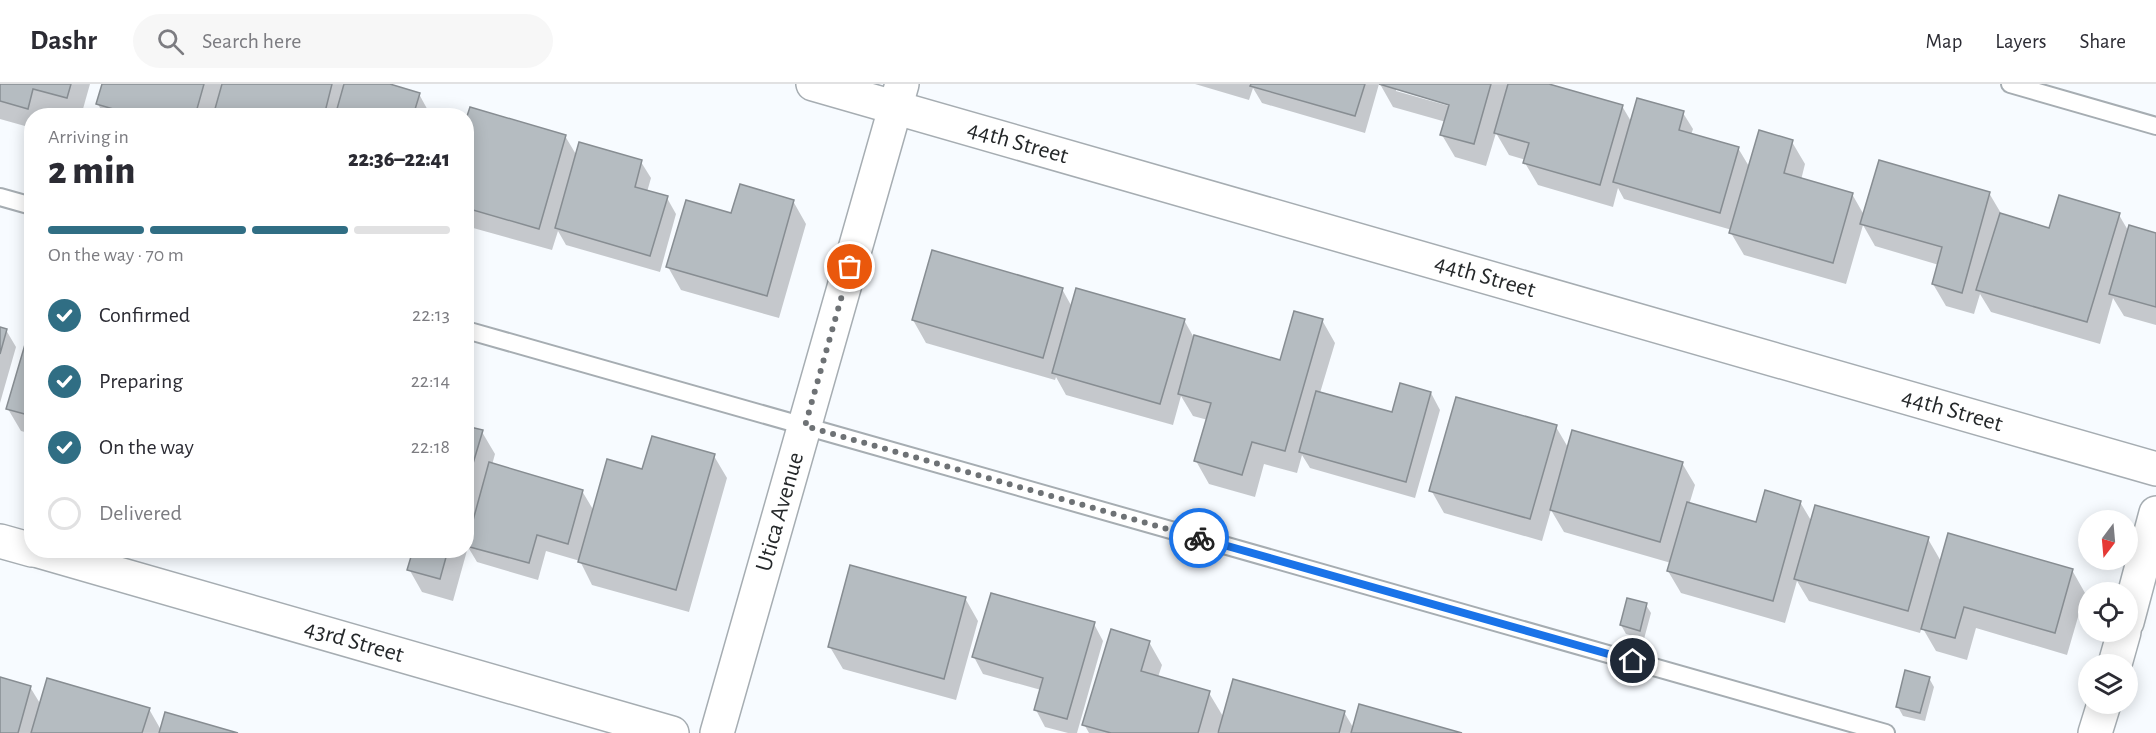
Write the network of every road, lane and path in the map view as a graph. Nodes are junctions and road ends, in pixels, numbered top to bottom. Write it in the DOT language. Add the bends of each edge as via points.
graph roads {
  1 [pos="813,84"];
  2 [pos="2010,84"];
  3 [pos="899,96"];
  4 [pos="2156,126"];
  5 [pos="0,197"];
  6 [pos="24,204"];
  7 [pos="474,332"];
  8 [pos="805,426"];
  9 [pos="2156,469"];
  10 [pos="2156,513"];
  11 [pos="0,541"];
  12 [pos="24,548"];
  13 [pos="61,558"];
  14 [pos="2138,582"];
  15 [pos="2101,714"];
  16 [pos="672,733"];
  17 [pos="717,733"];
  18 [pos="1886,733"];
  19 [pos="2095,733"];
  1 -- 3 [label="street, 44th Street"];
  2 -- 4 [label="lane"];
  3 -- 8 [label="street, Utica Avenue"];
  3 -- 9 [label="street, 44th Street"];
  5 -- 6 [label="lane"];
  7 -- 8 [label="lane"];
  8 -- 17 [label="street, Utica Avenue"];
  8 -- 18 [label="lane"];
  10 -- 14 [label="street"];
  11 -- 12 [label="street, 43rd Street"];
  13 -- 16 [label="street, 43rd Street"];
  15 -- 19 [label="street"];
}
